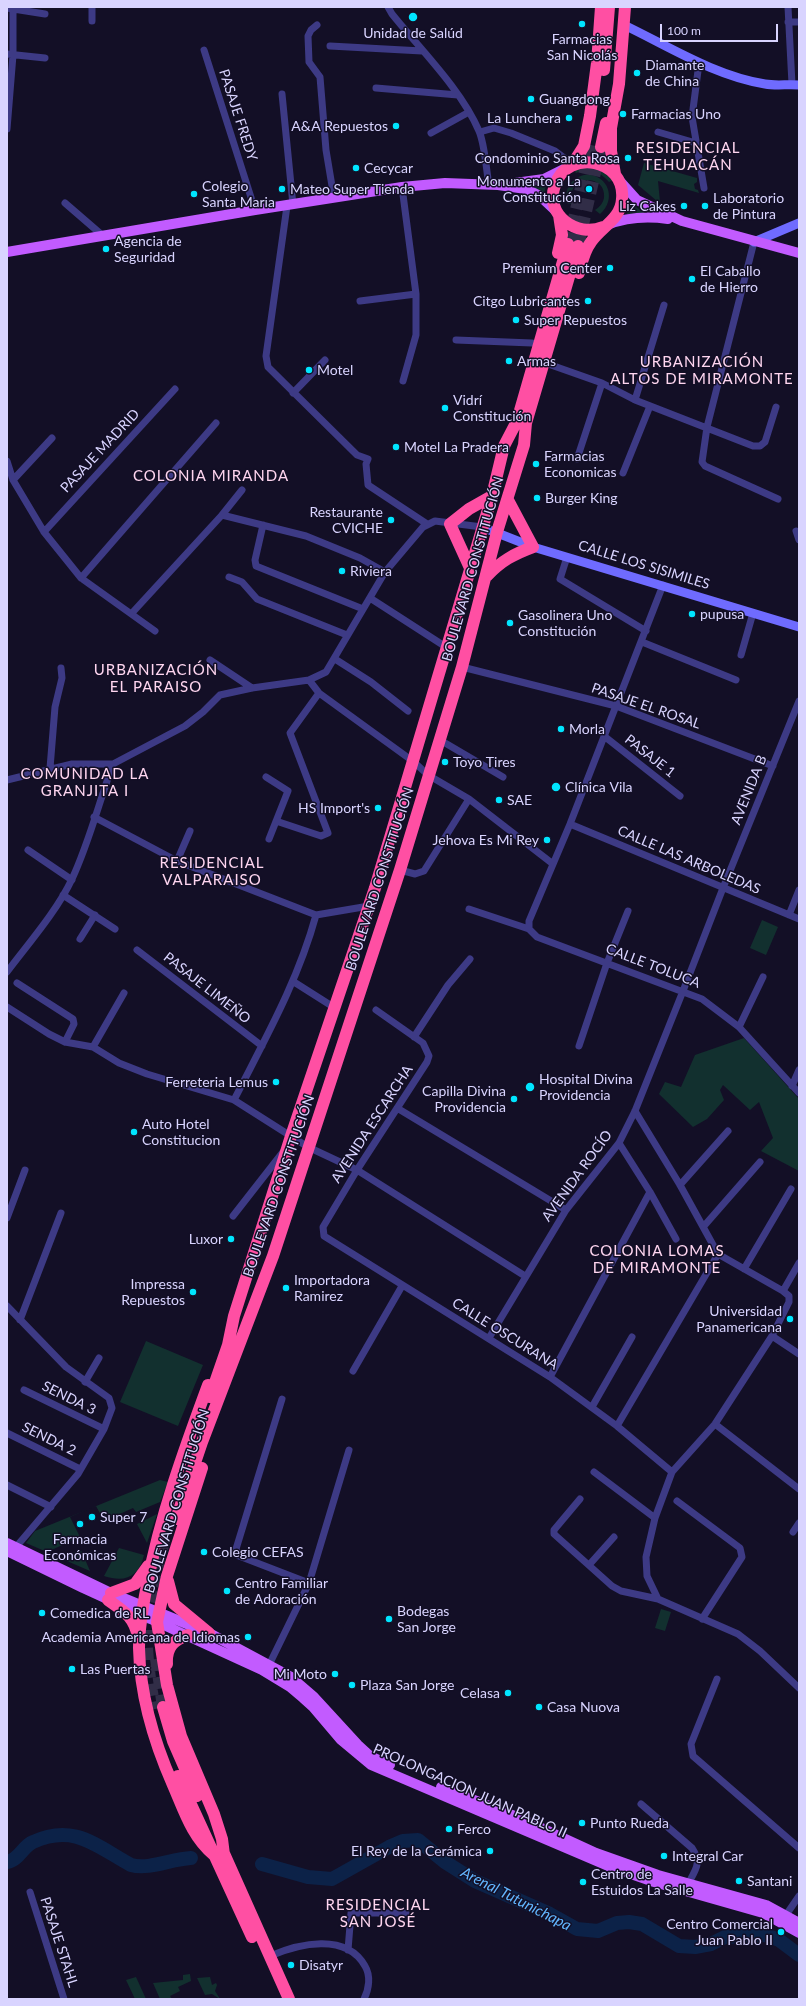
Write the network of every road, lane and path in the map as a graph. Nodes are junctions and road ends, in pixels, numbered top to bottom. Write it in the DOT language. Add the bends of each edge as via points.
graph roads {
  1 [pos="92,7"];
  2 [pos="388,7"];
  3 [pos="601,7"];
  4 [pos="609,7"];
  5 [pos="618,7"];
  6 [pos="625,7"];
  7 [pos="788,7"];
  8 [pos="11,8"];
  9 [pos="45,14"];
  10 [pos="92,21"];
  11 [pos="788,22"];
  12 [pos="799,22"];
  13 [pos="317,25"];
  14 [pos="624,25"];
  15 [pos="330,46"];
  16 [pos="204,50"];
  17 [pos="422,51"];
  18 [pos="10,54"];
  19 [pos="45,58"];
  20 [pos="699,63"];
  21 [pos="795,85"];
  22 [pos="376,88"];
  23 [pos="282,94"];
  24 [pos="458,95"];
  25 [pos="469,112"];
  26 [pos="7,129"];
  27 [pos="480,132"];
  28 [pos="658,132"];
  29 [pos="431,133"];
  30 [pos="696,143"];
  31 [pos="570,166"];
  32 [pos="616,176"];
  33 [pos="493,185"];
  34 [pos="402,187"];
  35 [pos="704,188"];
  36 [pos="334,198"];
  37 [pos="65,204"];
  38 [pos="290,205"];
  39 [pos="255,210"];
  40 [pos="558,214"];
  41 [pos="682,221"];
  42 [pos="799,223"];
  43 [pos="604,226"];
  44 [pos="102,236"];
  45 [pos="754,242"];
  46 [pos="7,252"];
  47 [pos="799,253"];
  48 [pos="416,294"];
  49 [pos="360,301"];
  50 [pos="664,305"];
  51 [pos="456,340"];
  52 [pos="532,343"];
  53 [pos="325,360"];
  54 [pos="551,365"];
  55 [pos="403,381"];
  56 [pos="602,383"];
  57 [pos="175,389"];
  58 [pos="293,393"];
  59 [pos="635,400"];
  60 [pos="650,406"];
  61 [pos="776,407"];
  62 [pos="216,423"];
  63 [pos="707,427"];
  64 [pos="52,438"];
  65 [pos="524,445"];
  66 [pos="504,446"];
  67 [pos="577,459"];
  68 [pos="7,461"];
  69 [pos="623,473"];
  70 [pos="13,480"];
  71 [pos="242,490"];
  72 [pos="492,496"];
  73 [pos="778,499"];
  74 [pos="508,500"];
  75 [pos="222,515"];
  76 [pos="427,524"];
  77 [pos="450,524"];
  78 [pos="263,525"];
  79 [pos="482,528"];
  80 [pos="796,531"];
  81 [pos="44,532"];
  82 [pos="497,532"];
  83 [pos="799,540"];
  84 [pos="533,547"];
  85 [pos="567,557"];
  86 [pos="470,568"];
  87 [pos="385,572"];
  88 [pos="486,576"];
  89 [pos="229,577"];
  90 [pos="81,578"];
  91 [pos="663,585"];
  92 [pos="370,598"];
  93 [pos="363,609"];
  94 [pos="132,613"];
  95 [pos="753,613"];
  96 [pos="799,627"];
  97 [pos="155,631"];
  98 [pos="646,631"];
  99 [pos="347,635"];
  100 [pos="642,642"];
  101 [pos="446,647"];
  102 [pos="741,655"];
  103 [pos="335,659"];
  104 [pos="210,660"];
  105 [pos="462,667"];
  106 [pos="61,668"];
  107 [pos="309,680"];
  108 [pos="736,680"];
  109 [pos="252,688"];
  110 [pos="319,693"];
  111 [pos="799,701"];
  112 [pos="616,706"];
  113 [pos="408,711"];
  114 [pos="604,736"];
  115 [pos="440,740"];
  116 [pos="414,762"];
  117 [pos="113,764"];
  118 [pos="773,766"];
  119 [pos="50,768"];
  120 [pos="428,775"];
  121 [pos="266,777"];
  122 [pos="503,777"];
  123 [pos="7,780"];
  124 [pos="680,796"];
  125 [pos="469,799"];
  126 [pos="94,817"];
  127 [pos="276,821"];
  128 [pos="570,824"];
  129 [pos="190,831"];
  130 [pos="269,839"];
  131 [pos="28,850"];
  132 [pos="177,861"];
  133 [pos="553,864"];
  134 [pos="400,870"];
  135 [pos="72,880"];
  136 [pos="723,888"];
  137 [pos="799,890"];
  138 [pos="63,895"];
  139 [pos="369,906"];
  140 [pos="469,909"];
  141 [pos="628,911"];
  142 [pos="316,915"];
  143 [pos="789,915"];
  144 [pos="95,916"];
  145 [pos="799,919"];
  146 [pos="115,929"];
  147 [pos="529,929"];
  148 [pos="80,939"];
  149 [pos="137,950"];
  150 [pos="470,959"];
  151 [pos="608,963"];
  152 [pos="7,972"];
  153 [pos="763,977"];
  154 [pos="294,982"];
  155 [pos="16,984"];
  156 [pos="684,991"];
  157 [pos="124,993"];
  158 [pos="335,1008"];
  159 [pos="8,1009"];
  160 [pos="376,1010"];
  161 [pos="739,1027"];
  162 [pos="414,1037"];
  163 [pos="65,1042"];
  164 [pos="262,1046"];
  165 [pos="579,1046"];
  166 [pos="93,1047"];
  167 [pos="799,1070"];
  168 [pos="792,1086"];
  169 [pos="799,1093"];
  170 [pos="234,1100"];
  171 [pos="397,1108"];
  172 [pos="635,1111"];
  173 [pos="728,1131"];
  174 [pos="290,1140"];
  175 [pos="619,1143"];
  176 [pos="308,1147"];
  177 [pos="760,1162"];
  178 [pos="24,1170"];
  179 [pos="357,1170"];
  180 [pos="680,1185"];
  181 [pos="791,1189"];
  182 [pos="650,1192"];
  183 [pos="566,1210"];
  184 [pos="61,1213"];
  185 [pos="233,1216"];
  186 [pos="7,1218"];
  187 [pos="704,1226"];
  188 [pos="323,1227"];
  189 [pos="676,1239"];
  190 [pos="718,1254"];
  191 [pos="799,1263"];
  192 [pos="744,1269"];
  193 [pos="525,1276"];
  194 [pos="402,1286"];
  195 [pos="786,1294"];
  196 [pos="7,1306"];
  197 [pos="234,1316"];
  198 [pos="249,1316"];
  199 [pos="20,1320"];
  200 [pos="772,1336"];
  201 [pos="632,1337"];
  202 [pos="489,1338"];
  203 [pos="799,1354"];
  204 [pos="99,1358"];
  205 [pos="354,1371"];
  206 [pos="550,1377"];
  207 [pos="85,1382"];
  208 [pos="24,1390"];
  209 [pos="282,1399"];
  210 [pos="592,1408"];
  211 [pos="715,1424"];
  212 [pos="617,1426"];
  213 [pos="104,1428"];
  214 [pos="7,1433"];
  215 [pos="349,1450"];
  216 [pos="80,1469"];
  217 [pos="594,1472"];
  218 [pos="672,1472"];
  219 [pos="7,1485"];
  220 [pos="799,1489"];
  221 [pos="580,1499"];
  222 [pos="678,1501"];
  223 [pos="51,1507"];
  224 [pos="655,1518"];
  225 [pos="799,1523"];
  226 [pos="793,1532"];
  227 [pos="614,1536"];
  228 [pos="10,1547"];
  229 [pos="152,1560"];
  230 [pos="589,1565"];
  231 [pos="167,1576"];
  232 [pos="309,1582"];
  233 [pos="109,1596"];
  234 [pos="658,1599"];
  235 [pos="142,1611"];
  236 [pos="158,1617"];
  237 [pos="702,1619"];
  238 [pos="209,1633"];
  239 [pos="188,1635"];
  240 [pos="139,1642"];
  241 [pos="269,1665"];
  242 [pos="717,1679"];
  243 [pos="167,1685"];
  244 [pos="799,1688"];
  245 [pos="159,1708"];
  246 [pos="641,1804"];
  247 [pos="799,1848"];
  248 [pos="219,1855"];
  249 [pos="688,1884"];
  250 [pos="30,1892"];
  251 [pos="799,1896"];
  252 [pos="406,1913"];
  253 [pos="786,1915"];
  254 [pos="799,1923"];
  255 [pos="799,1933"];
  256 [pos="348,1950"];
  257 [pos="270,1956"];
  258 [pos="64,1999"];
  259 [pos="281,1999"];
  260 [pos="290,1999"];
  261 [pos="364,1999"];
  1 -- 10 [label="street"];
  2 -- 17 [label="street"];
  3 -- 31 [label="highway" via="596,78 590,116 584,146"];
  4 -- 5 [label="highway" via="596,146 614,68"];
  6 -- 14 [label="highway"];
  7 -- 11 [label="street"];
  8 -- 9 [label="street"];
  8 -- 18 [label="street"];
  11 -- 12 [label="street"];
  11 -- 21 [label="street"];
  13 -- 36 [label="street" via="308,36 309,62 320,77 326,150"];
  14 -- 20 [label="main road"];
  14 -- 32 [label="highway" via="620,84 611,128 611,151"];
  15 -- 17 [label="street"];
  16 -- 39 [label="street, PASAJE FREDY"];
  17 -- 24 [label="street"];
  18 -- 19 [label="street"];
  18 -- 26 [label="street"];
  20 -- 21 [label="main road" via="764,84"];
  20 -- 30 [label="street" via="692,117"];
  22 -- 24 [label="street"];
  23 -- 38 [label="street"];
  24 -- 25 [label="street"];
  25 -- 27 [label="street"];
  25 -- 29 [label="street"];
  27 -- 31 [label="street" via="494,128 510,133 555,151 567,160"];
  27 -- 33 [label="street"];
  28 -- 30 [label="street"];
  30 -- 35 [label="street"];
  31 -- 32 [label="highway" via="595,162 605,166"];
  31 -- 33 [label="main road" via="544,179"];
  31 -- 40 [label="highway" via="559,176 554,188 553,200"];
  32 -- 41 [label="main road" via="637,200"];
  32 -- 43 [label="highway" via="622,190 621,206 615,218"];
  33 -- 34 [label="main road" via="445,183"];
  33 -- 40 [label="main road" via="534,192"];
  34 -- 36 [label="main road"];
  34 -- 48 [label="street"];
  36 -- 38 [label="main road"];
  37 -- 44 [label="street"];
  38 -- 39 [label="main road"];
  38 -- 58 [label="street" via="266,356 268,367"];
  39 -- 44 [label="main road"];
  40 -- 43 [label="highway" via="579,230"];
  40 -- 52 [label="highway, BOULEVARD CONSTITUCIÓN" via="562,230 560,245"];
  41 -- 43 [label="main road" via="641,217"];
  41 -- 45 [label="main road"];
  42 -- 45 [label="main road"];
  43 -- 54 [label="highway, BOULEVARD CONSTITUCIÓN" via="585,251"];
  44 -- 46 [label="main road"];
  45 -- 47 [label="main road"];
  45 -- 63 [label="street"];
  48 -- 49 [label="street"];
  48 -- 55 [label="street" via="416,335"];
  50 -- 59 [label="street"];
  51 -- 52 [label="street"];
  52 -- 66 [label="highway, BOULEVARD CONSTITUCIÓN"];
  53 -- 58 [label="street"];
  54 -- 56 [label="street"];
  54 -- 65 [label="highway, BOULEVARD CONSTITUCIÓN" via="533,426"];
  56 -- 59 [label="street"];
  56 -- 67 [label="street"];
  57 -- 81 [label="street, PASAJE MADRID"];
  58 -- 76 [label="street" via="357,455 368,459 368,485"];
  59 -- 60 [label="street"];
  60 -- 63 [label="street"];
  60 -- 69 [label="street"];
  61 -- 63 [label="street" via="765,442 760,446 753,446"];
  62 -- 90 [label="street"];
  63 -- 73 [label="street" via="702,462 705,466"];
  64 -- 70 [label="street"];
  65 -- 66 [label="highway, BOULEVARD CONSTITUCIÓN" via="526,423 573,245 516,422"];
  65 -- 74 [label="highway, BOULEVARD CONSTITUCIÓN"];
  66 -- 72 [label="highway, BOULEVARD CONSTITUCIÓN"];
  68 -- 70 [label="street"];
  70 -- 81 [label="street"];
  71 -- 75 [label="street"];
  72 -- 77 [label="highway"];
  72 -- 79 [label="highway, BOULEVARD CONSTITUCIÓN"];
  74 -- 82 [label="highway, BOULEVARD CONSTITUCIÓN"];
  74 -- 84 [label="highway"];
  75 -- 78 [label="street"];
  75 -- 94 [label="street"];
  76 -- 77 [label="street" via="435,521"];
  76 -- 87 [label="street"];
  77 -- 79 [label="street"];
  77 -- 86 [label="highway"];
  78 -- 87 [label="street" via="306,536 360,558"];
  78 -- 93 [label="street" via="256,566"];
  79 -- 82 [label="main road, CALLE LOS SISIMILES"];
  79 -- 86 [label="highway, BOULEVARD CONSTITUCIÓN"];
  80 -- 83 [label="street"];
  81 -- 90 [label="street"];
  82 -- 84 [label="main road, CALLE LOS SISIMILES"];
  82 -- 88 [label="highway, BOULEVARD CONSTITUCIÓN"];
  84 -- 85 [label="main road, CALLE LOS SISIMILES"];
  84 -- 88 [label="highway" via="498,563"];
  85 -- 91 [label="main road, CALLE LOS SISIMILES"];
  85 -- 98 [label="street" via="560,579"];
  86 -- 101 [label="highway, BOULEVARD CONSTITUCIÓN"];
  87 -- 92 [label="street"];
  88 -- 105 [label="highway, BOULEVARD CONSTITUCIÓN"];
  89 -- 99 [label="street" via="242,582 257,599"];
  90 -- 94 [label="street"];
  91 -- 95 [label="main road, CALLE LOS SISIMILES"];
  91 -- 98 [label="street"];
  92 -- 93 [label="street"];
  92 -- 101 [label="street"];
  93 -- 99 [label="street"];
  94 -- 97 [label="street"];
  95 -- 96 [label="main road, CALLE LOS SISIMILES"];
  95 -- 102 [label="street"];
  98 -- 100 [label="street"];
  99 -- 103 [label="street"];
  100 -- 108 [label="street"];
  100 -- 112 [label="street"];
  101 -- 116 [label="highway, BOULEVARD CONSTITUCIÓN"];
  103 -- 107 [label="street" via="326,672"];
  103 -- 113 [label="street" via="371,682"];
  104 -- 109 [label="street"];
  105 -- 112 [label="street, PASAJE EL ROSAL"];
  105 -- 115 [label="highway, BOULEVARD CONSTITUCIÓN"];
  106 -- 119 [label="street" via="62,678 52,731"];
  107 -- 109 [label="street"];
  107 -- 110 [label="street"];
  109 -- 117 [label="street" via="220,695 185,726"];
  110 -- 116 [label="street"];
  110 -- 127 [label="street" via="290,733 328,834 321,836"];
  111 -- 118 [label="street, AVENIDA B"];
  112 -- 114 [label="street"];
  112 -- 118 [label="street, PASAJE EL ROSAL"];
  114 -- 124 [label="street, PASAJE 1"];
  114 -- 128 [label="street"];
  115 -- 120 [label="highway, BOULEVARD CONSTITUCIÓN"];
  115 -- 122 [label="street"];
  116 -- 120 [label="street"];
  116 -- 139 [label="highway, BOULEVARD CONSTITUCIÓN"];
  117 -- 119 [label="street" via="72,764"];
  117 -- 126 [label="street"];
  118 -- 136 [label="street, AVENIDA B"];
  119 -- 123 [label="street"];
  120 -- 125 [label="street"];
  120 -- 134 [label="highway, BOULEVARD CONSTITUCIÓN"];
  121 -- 127 [label="street" via="288,791"];
  125 -- 133 [label="street"];
  125 -- 134 [label="street" via="424,871 415,874"];
  126 -- 132 [label="street"];
  126 -- 135 [label="street"];
  127 -- 130 [label="street"];
  128 -- 133 [label="street"];
  128 -- 136 [label="street, CALLE LAS ARBOLEDAS"];
  129 -- 132 [label="street"];
  131 -- 135 [label="street"];
  132 -- 142 [label="street"];
  133 -- 147 [label="street" via="529,921"];
  134 -- 176 [label="highway, BOULEVARD CONSTITUCIÓN"];
  135 -- 138 [label="street"];
  136 -- 143 [label="street, CALLE LAS ARBOLEDAS"];
  136 -- 156 [label="street, AVENIDA ROCÍO"];
  137 -- 143 [label="street"];
  138 -- 144 [label="street"];
  138 -- 152 [label="street"];
  139 -- 142 [label="street"];
  139 -- 158 [label="highway, BOULEVARD CONSTITUCIÓN"];
  140 -- 147 [label="street, CALLE TOLUCA"];
  141 -- 151 [label="street"];
  142 -- 154 [label="street"];
  143 -- 145 [label="street, CALLE LAS ARBOLEDAS"];
  144 -- 146 [label="street"];
  144 -- 148 [label="street"];
  147 -- 151 [label="street, CALLE TOLUCA" via="537,937"];
  149 -- 164 [label="street, PASAJE LIMEÑO"];
  150 -- 162 [label="street" via="448,985"];
  151 -- 156 [label="street, CALLE TOLUCA"];
  151 -- 165 [label="street"];
  153 -- 161 [label="street"];
  154 -- 158 [label="street"];
  154 -- 164 [label="street"];
  155 -- 163 [label="street" via="73,1019 74,1024"];
  156 -- 161 [label="street, CALLE TOLUCA" via="702,999"];
  156 -- 172 [label="street, AVENIDA ROCÍO"];
  157 -- 166 [label="street"];
  158 -- 174 [label="highway, BOULEVARD CONSTITUCIÓN"];
  159 -- 163 [label="street"];
  160 -- 162 [label="street"];
  161 -- 168 [label="street, CALLE TOLUCA"];
  162 -- 171 [label="street, AVENIDA ESCARCHA" via="423,1043 429,1056"];
  163 -- 166 [label="street"];
  164 -- 170 [label="street"];
  166 -- 170 [label="street" via="119,1063 147,1074"];
  167 -- 168 [label="street"];
  168 -- 169 [label="street, CALLE TOLUCA"];
  170 -- 174 [label="street"];
  171 -- 179 [label="street, AVENIDA ESCARCHA"];
  171 -- 183 [label="street"];
  172 -- 175 [label="street, AVENIDA ROCÍO"];
  172 -- 180 [label="street"];
  173 -- 180 [label="street"];
  174 -- 176 [label="street"];
  174 -- 185 [label="street"];
  174 -- 197 [label="highway, BOULEVARD CONSTITUCIÓN"];
  175 -- 182 [label="street"];
  175 -- 183 [label="street, AVENIDA ROCÍO"];
  176 -- 179 [label="street"];
  176 -- 198 [label="highway, BOULEVARD CONSTITUCIÓN" via="273,1256"];
  177 -- 187 [label="street"];
  178 -- 186 [label="street"];
  179 -- 188 [label="street, AVENIDA ESCARCHA"];
  179 -- 193 [label="street"];
  180 -- 187 [label="street"];
  181 -- 192 [label="street"];
  182 -- 189 [label="street"];
  182 -- 206 [label="street"];
  183 -- 193 [label="street, AVENIDA ROCÍO"];
  184 -- 199 [label="street"];
  187 -- 190 [label="street"];
  188 -- 194 [label="street, CALLE OSCURANA" via="324,1236"];
  190 -- 192 [label="street"];
  190 -- 212 [label="street"];
  191 -- 195 [label="street"];
  192 -- 195 [label="street"];
  193 -- 202 [label="street, AVENIDA ROCÍO"];
  194 -- 202 [label="street, CALLE OSCURANA"];
  194 -- 205 [label="street"];
  195 -- 200 [label="street" via="789,1302"];
  196 -- 199 [label="street"];
  197 -- 198 [label="highway, BOULEVARD CONSTITUCIÓN" via="228,1345 173,1517"];
  197 -- 229 [label="highway, BOULEVARD CONSTITUCIÓN" via="173,1486"];
  198 -- 231 [label="highway, BOULEVARD CONSTITUCIÓN" via="245,1343"];
  199 -- 207 [label="street" via="66,1367"];
  200 -- 203 [label="street"];
  200 -- 211 [label="street"];
  201 -- 210 [label="street"];
  202 -- 206 [label="street, CALLE OSCURANA"];
  204 -- 207 [label="street"];
  206 -- 210 [label="street, CALLE OSCURANA"];
  207 -- 213 [label="street" via="111,1401 112,1408"];
  208 -- 213 [label="street, SENDA 3"];
  209 -- 232 [label="street" via="236,1549 239,1556"];
  210 -- 212 [label="street, CALLE OSCURANA"];
  211 -- 218 [label="street"];
  211 -- 220 [label="street"];
  212 -- 218 [label="street, CALLE OSCURANA"];
  213 -- 216 [label="street"];
  214 -- 216 [label="street, SENDA 2"];
  215 -- 232 [label="street"];
  216 -- 223 [label="street"];
  217 -- 224 [label="street"];
  218 -- 224 [label="street"];
  219 -- 223 [label="street"];
  221 -- 230 [label="street" via="554,1530 554,1534"];
  222 -- 237 [label="street" via="742,1552 742,1557"];
  223 -- 228 [label="street"];
  224 -- 234 [label="street" via="645,1566"];
  225 -- 226 [label="street"];
  227 -- 230 [label="street"];
  228 -- 233 [label="main road, PROLONGACION JUAN PABLO II"];
  229 -- 233 [label="highway" via="135,1584"];
  229 -- 235 [label="highway, BOULEVARD CONSTITUCIÓN"];
  230 -- 234 [label="street" via="616,1589"];
  231 -- 236 [label="highway, BOULEVARD CONSTITUCIÓN"];
  231 -- 238 [label="highway" via="174,1604"];
  232 -- 241 [label="street"];
  233 -- 235 [label="main road, PROLONGACION JUAN PABLO II"];
  233 -- 240 [label="highway" via="135,1624"];
  234 -- 237 [label="street"];
  235 -- 236 [label="main road, PROLONGACION JUAN PABLO II"];
  235 -- 240 [label="highway, BOULEVARD CONSTITUCIÓN"];
  236 -- 238 [label="main road, PROLONGACION JUAN PABLO II"];
  236 -- 239 [label="main road, PROLONGACION JUAN PABLO II"];
  236 -- 243 [label="highway, BOULEVARD CONSTITUCIÓN"];
  237 -- 244 [label="street" via="738,1634 750,1642"];
  238 -- 241 [label="main road, PROLONGACION JUAN PABLO II"];
  239 -- 243 [label="highway" via="172,1644 166,1654"];
  239 -- 255 [label="main road, PROLONGACION JUAN PABLO II" via="262,1670 290,1687 313,1707 341,1740 371,1764 608,1866 763,1913"];
  240 -- 248 [label="highway, BOULEVARD CONSTITUCIÓN" via="144,1697 161,1757 192,1827 205,1848"];
  241 -- 249 [label="main road, PROLONGACION JUAN PABLO II" via="291,1678 313,1696 345,1733 370,1756 522,1819 596,1853"];
  242 -- 247 [label="street" via="691,1744 691,1752"];
  243 -- 248 [label="highway, BOULEVARD CONSTITUCIÓN" via="181,1736 217,1822"];
  245 -- 248 [label="highway, BOULEVARD CONSTITUCIÓN" via="160,1731 169,1758"];
  246 -- 249 [label="street" via="698,1856 698,1866"];
  248 -- 257 [label="highway, BOULEVARD CONSTITUCIÓN"];
  248 -- 259 [label="highway, BOULEVARD CONSTITUCIÓN"];
  249 -- 253 [label="main road, PROLONGACION JUAN PABLO II" via="766,1905"];
  250 -- 258 [label="street, PASAJE STAHL"];
  251 -- 253 [label="street"];
  252 -- 256 [label="street" via="351,1913"];
  253 -- 254 [label="main road, PROLONGACION JUAN PABLO II"];
  256 -- 257 [label="street" via="327,1944 310,1944"];
  256 -- 261 [label="street" via="358,1957 367,1971 368,1987"];
  257 -- 260 [label="highway, BOULEVARD CONSTITUCIÓN"];
}
